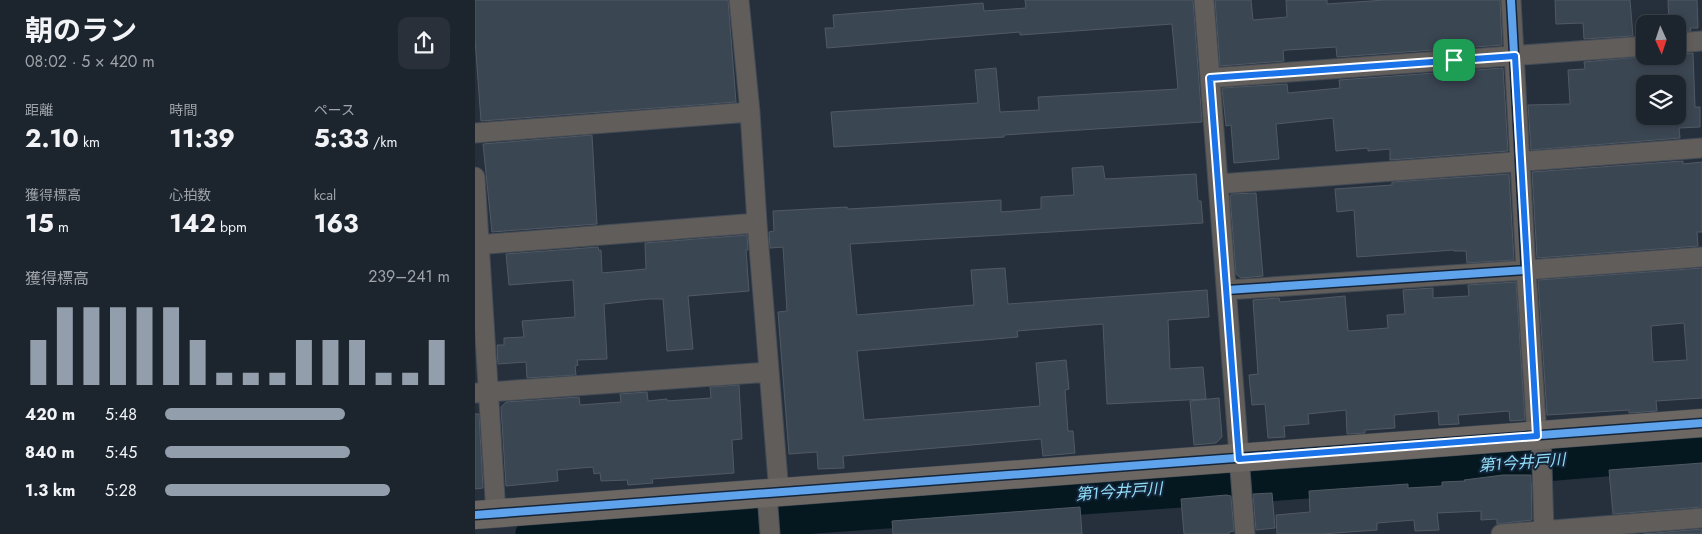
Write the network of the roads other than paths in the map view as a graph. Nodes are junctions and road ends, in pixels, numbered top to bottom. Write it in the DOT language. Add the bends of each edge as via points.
graph roads {
  1 [pos="739,0"];
  2 [pos="1204,0"];
  3 [pos="1511,0"];
  4 [pos="1702,41"];
  5 [pos="1686,42"];
  6 [pos="1636,47"];
  7 [pos="1515,56"];
  8 [pos="1210,78"];
  9 [pos="750,112"];
  10 [pos="475,133"];
  11 [pos="1702,148"];
  12 [pos="1521,162"];
  13 [pos="475,177"];
  14 [pos="1219,184"];
  15 [pos="757,224"];
  16 [pos="477,245"];
  17 [pos="1702,256"];
  18 [pos="1526,270"];
  19 [pos="1227,290"];
  20 [pos="769,372"];
  21 [pos="482,393"];
  22 [pos="1702,424"];
  23 [pos="1539,437"];
  24 [pos="1239,460"];
  25 [pos="771,494"];
  26 [pos="486,514"];
  27 [pos="1702,518"];
  28 [pos="1544,530"];
  29 [pos="770,534"];
  30 [pos="1245,534"];
  31 [pos="1501,534"];
  1 -- 9 [label="street"];
  2 -- 8 [label="street"];
  3 -- 7 [label="street"];
  4 -- 5 [label="street"];
  6 -- 7 [label="street"];
  7 -- 8 [label="street"];
  7 -- 12 [label="street"];
  8 -- 14 [label="street"];
  9 -- 10 [label="street"];
  9 -- 15 [label="street"];
  11 -- 12 [label="street"];
  12 -- 14 [label="street"];
  12 -- 18 [label="street"];
  13 -- 16 [label="street"];
  14 -- 19 [label="street"];
  15 -- 16 [label="street"];
  15 -- 20 [label="street"];
  16 -- 21 [label="street"];
  17 -- 18 [label="street"];
  18 -- 19 [label="street"];
  18 -- 23 [label="street"];
  19 -- 24 [label="street"];
  20 -- 21 [label="street"];
  20 -- 25 [label="street"];
  21 -- 26 [label="street"];
  22 -- 23 [label="street"];
  23 -- 24 [label="street"];
  23 -- 28 [label="street"];
  24 -- 25 [label="street"];
  24 -- 30 [label="street"];
  25 -- 26 [label="street"];
  25 -- 29 [label="street"];
  27 -- 28 [label="street"];
  28 -- 31 [label="street"];
}
